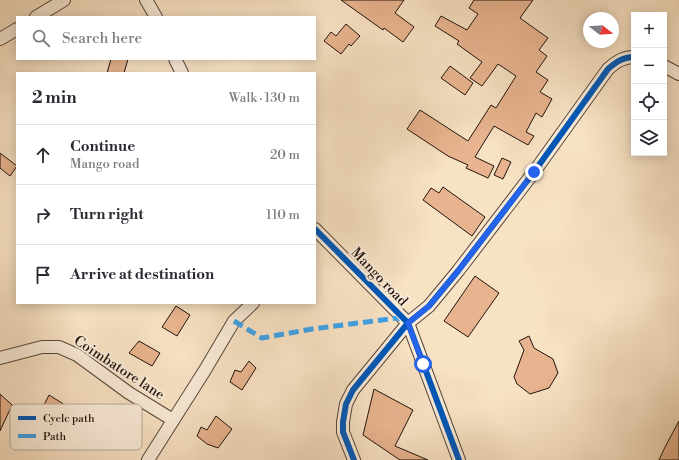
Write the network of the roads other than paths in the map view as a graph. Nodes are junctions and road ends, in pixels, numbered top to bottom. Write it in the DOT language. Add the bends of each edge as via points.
graph roads {
  1 [pos="64,0"];
  2 [pos="146,0"];
  3 [pos="38,16"];
  4 [pos="155,16"];
  5 [pos="16,30"];
  6 [pos="0,40"];
  7 [pos="631,57"];
  8 [pos="176,60"];
  9 [pos="667,68"];
  10 [pos="182,72"];
  11 [pos="679,74"];
  12 [pos="316,230"];
  13 [pos="252,304"];
  14 [pos="408,323"];
  15 [pos="0,358"];
  16 [pos="172,420"];
  17 [pos="346,439"];
  18 [pos="148,460"];
  19 [pos="347,460"];
  20 [pos="354,460"];
  21 [pos="459,460"];
  1 -- 3 [label="street"];
  2 -- 4 [label="street"];
  5 -- 6 [label="street"];
  7 -- 14 [label="street" via="618,61 608,69 458,271 429,306"];
  8 -- 10 [label="street"];
  9 -- 11 [label="street"];
  12 -- 14 [label="street, Mango road"];
  13 -- 16 [label="street" via="234,321"];
  14 -- 17 [label="street" via="353,390 346,404 343,422"];
  14 -- 21 [label="street, Mango road"];
  15 -- 16 [label="street, Coimbatore lane" via="42,347 59,347 77,355"];
  16 -- 18 [label="street"];
  17 -- 19 [label="street"];
  17 -- 20 [label="street"];
}
